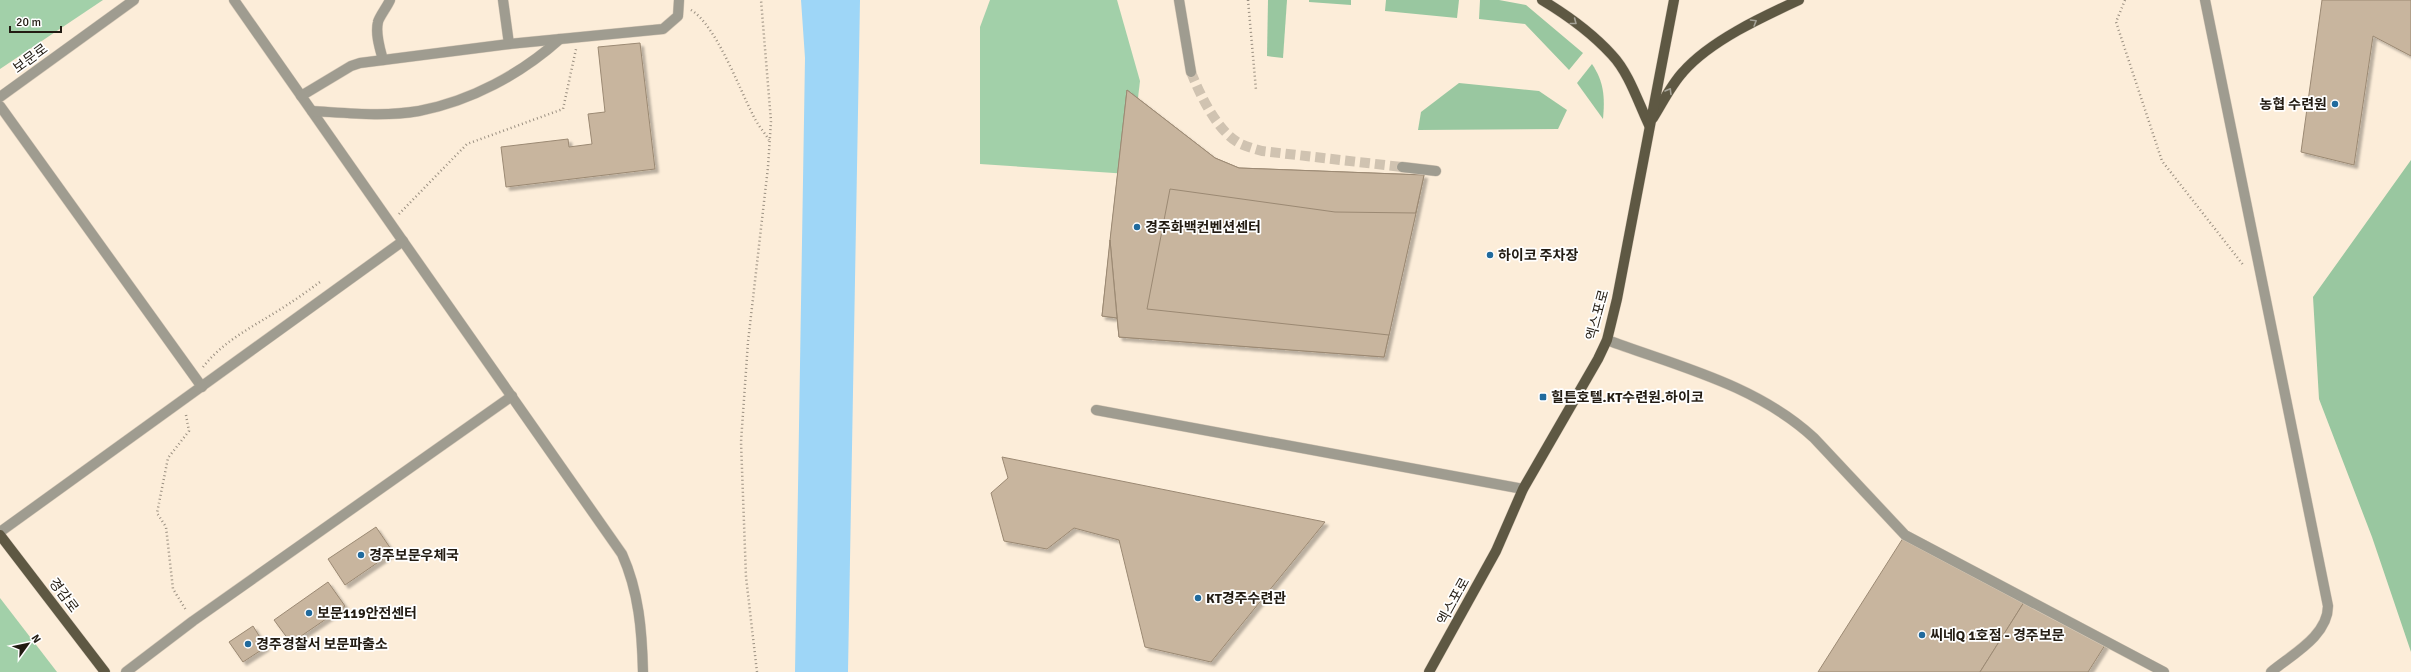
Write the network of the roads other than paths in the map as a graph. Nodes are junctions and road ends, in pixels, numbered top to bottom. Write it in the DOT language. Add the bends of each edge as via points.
graph roads {
  1 [pos="134,0"];
  2 [pos="234,0"];
  3 [pos="390,0"];
  4 [pos="503,0"];
  5 [pos="1179,0"];
  6 [pos="1542,0"];
  7 [pos="1674,0"];
  8 [pos="1799,0"];
  9 [pos="2205,0"];
  10 [pos="679,1"];
  11 [pos="560,39"];
  12 [pos="508,44"];
  13 [pos="383,60"];
  14 [pos="1191,72"];
  15 [pos="0,96"];
  16 [pos="301,96"];
  17 [pos="0,106"];
  18 [pos="312,112"];
  19 [pos="1649,125"];
  20 [pos="1402,167"];
  21 [pos="1436,171"];
  22 [pos="403,241"];
  23 [pos="1607,340"];
  24 [pos="202,387"];
  25 [pos="512,396"];
  26 [pos="1096,410"];
  27 [pos="1523,489"];
  28 [pos="0,534"];
  29 [pos="105,672"];
  30 [pos="126,672"];
  31 [pos="643,672"];
  32 [pos="1430,672"];
  33 [pos="2164,672"];
  34 [pos="2271,672"];
  1 -- 15 [label="street, 보문로"];
  2 -- 16 [label="street"];
  3 -- 13 [label="street" via="378,21 377,35"];
  4 -- 12 [label="street"];
  5 -- 14 [label="street"];
  6 -- 19 [label="main road, one-way" via="1558,10 1612,55 1622,69"];
  7 -- 19 [label="main road, 엑스포로"];
  19 -- 8 [label="main road, one-way" via="1676,81 1697,58 1768,14"];
  9 -- 34 [label="street" via="2328,606 2328,616 2317,634"];
  10 -- 11 [label="street" via="678,16 664,29"];
  11 -- 12 [label="street"];
  11 -- 18 [label="street" via="536,60 512,75 458,100 419,111 369,114"];
  12 -- 13 [label="street"];
  13 -- 16 [label="street" via="351,66"];
  16 -- 18 [label="street"];
  17 -- 24 [label="street"];
  18 -- 22 [label="street"];
  19 -- 23 [label="main road, 엑스포로"];
  20 -- 21 [label="street"];
  22 -- 24 [label="street"];
  22 -- 25 [label="street"];
  23 -- 27 [label="main road, 엑스포로"];
  23 -- 33 [label="street" via="1745,391 1776,408 1814,438 1905,535"];
  24 -- 28 [label="street"];
  25 -- 30 [label="street" via="193,621"];
  25 -- 31 [label="street" via="622,554 635,587 639,609"];
  26 -- 27 [label="street"];
  27 -- 32 [label="main road, 엑스포로" via="1496,551"];
  28 -- 29 [label="main road, 경감로"];
}
